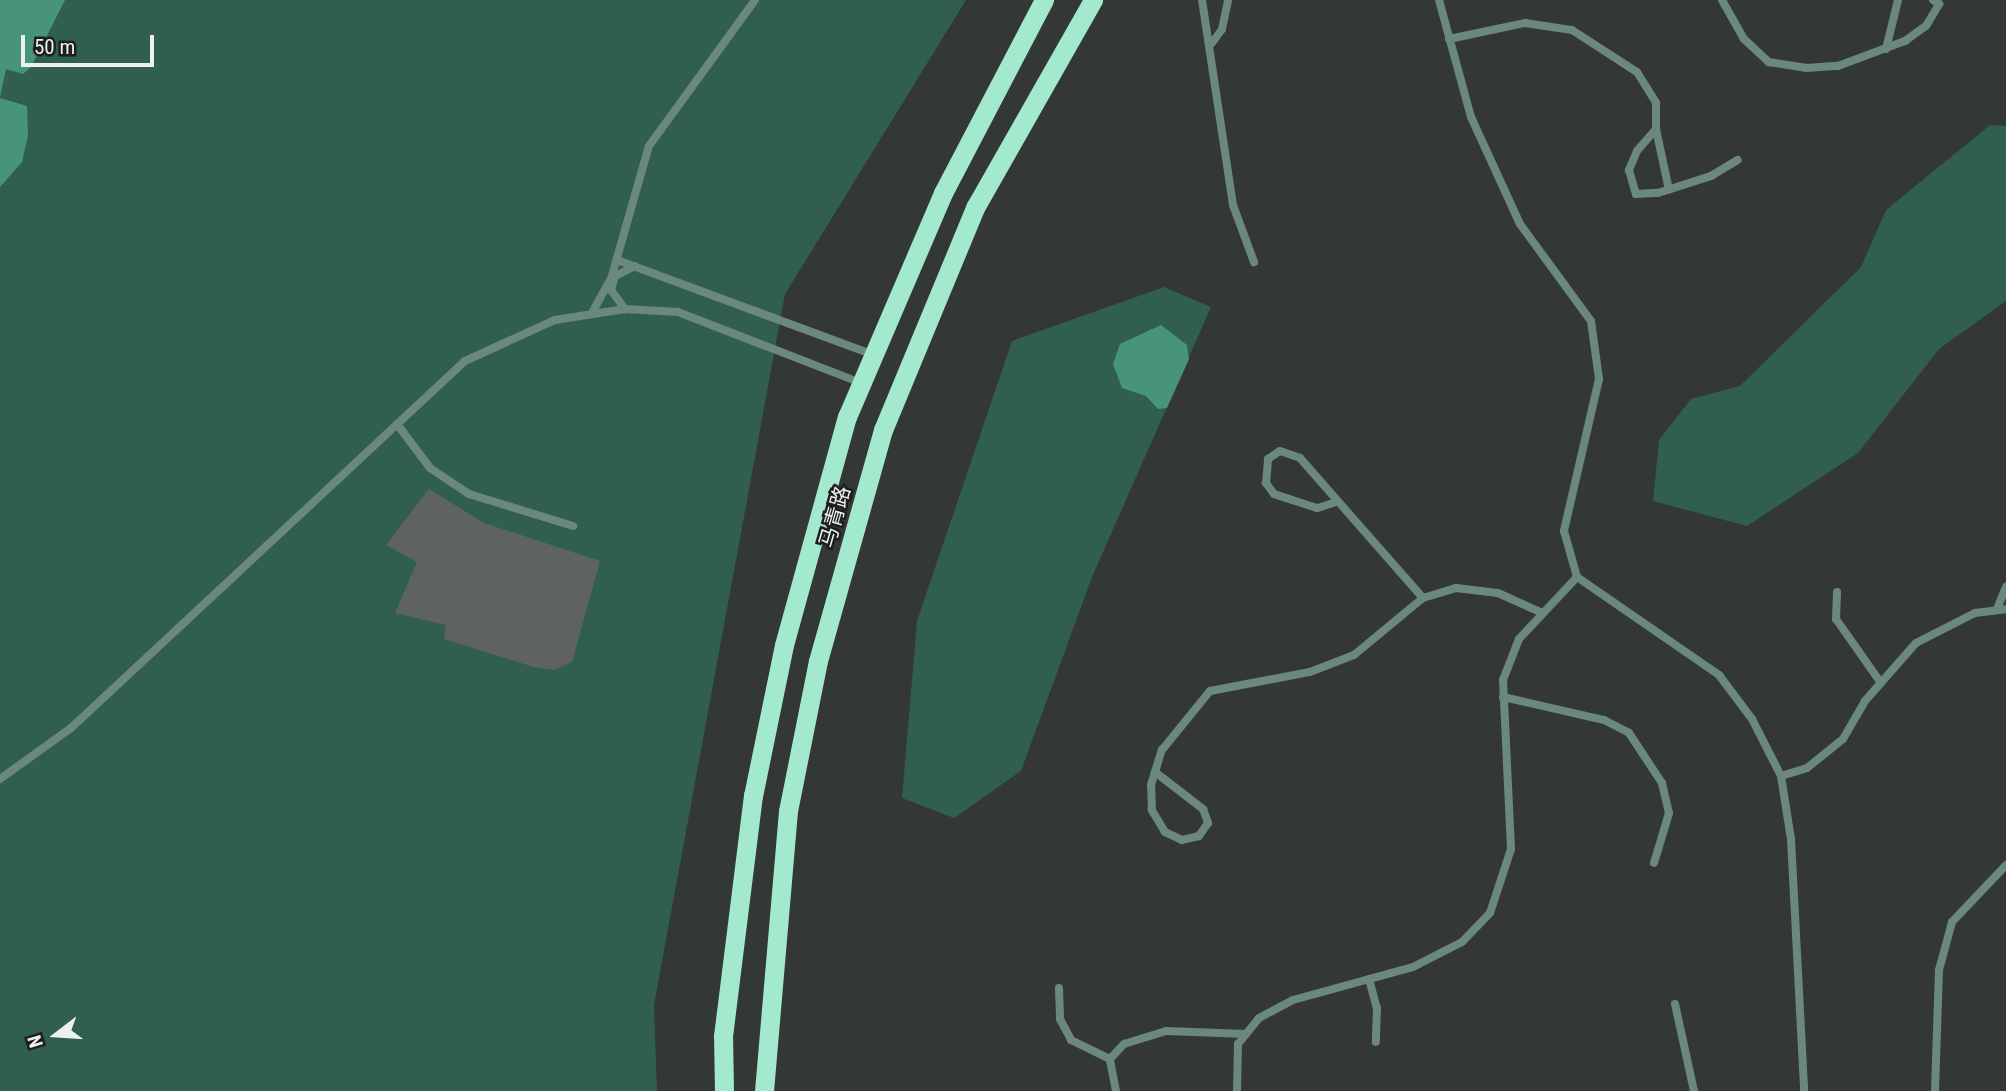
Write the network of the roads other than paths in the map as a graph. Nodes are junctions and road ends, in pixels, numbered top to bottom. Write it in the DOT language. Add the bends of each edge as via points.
graph roads {
  1 [pos="755,0"];
  2 [pos="1044,0"];
  3 [pos="1093,0"];
  4 [pos="1202,0"];
  5 [pos="1228,0"];
  6 [pos="1440,0"];
  7 [pos="1722,0"];
  8 [pos="1898,0"];
  9 [pos="1933,0"];
  10 [pos="1448,39"];
  11 [pos="1212,43"];
  12 [pos="1886,49"];
  13 [pos="1656,129"];
  14 [pos="1738,160"];
  15 [pos="1669,190"];
  16 [pos="617,260"];
  17 [pos="1254,262"];
  18 [pos="635,266"];
  19 [pos="625,309"];
  20 [pos="593,311"];
  21 [pos="874,355"];
  22 [pos="861,383"];
  23 [pos="397,424"];
  24 [pos="1336,502"];
  25 [pos="573,526"];
  26 [pos="1577,577"];
  27 [pos="2006,587"];
  28 [pos="1837,592"];
  29 [pos="1423,598"];
  30 [pos="2002,609"];
  31 [pos="1540,612"];
  32 [pos="1881,683"];
  33 [pos="1503,697"];
  34 [pos="1155,772"];
  35 [pos="1781,776"];
  36 [pos="0,779"];
  37 [pos="1654,863"];
  38 [pos="2006,865"];
  39 [pos="1369,979"];
  40 [pos="1059,988"];
  41 [pos="1675,1004"];
  42 [pos="1246,1034"];
  43 [pos="1376,1042"];
  44 [pos="1110,1059"];
  45 [pos="724,1091"];
  46 [pos="764,1091"];
  47 [pos="1116,1091"];
  48 [pos="1237,1091"];
  49 [pos="1694,1091"];
  50 [pos="1804,1091"];
  51 [pos="1934,1091"];
  1 -- 16 [label="lane" via="649,146"];
  2 -- 21 [label="highway, 马青路" via="943,193"];
  3 -- 46 [label="highway, 马青路" via="976,206 883,430 818,661 788,811"];
  4 -- 11 [label="lane"];
  5 -- 11 [label="lane"];
  6 -- 10 [label="lane"];
  7 -- 12 [label="lane" via="1744,39 1769,62 1838,66"];
  8 -- 12 [label="lane"];
  9 -- 12 [label="lane" via="1939,4 1926,26"];
  10 -- 13 [label="lane" via="1514,24 1572,30 1637,72 1656,103"];
  10 -- 26 [label="lane" via="1471,117 1520,224 1591,321 1599,379 1564,531"];
  11 -- 17 [label="lane" via="1233,205"];
  13 -- 15 [label="lane"];
  13 -- 15 [label="lane" via="1629,170 1636,194"];
  14 -- 15 [label="lane"];
  16 -- 18 [label="lane"];
  16 -- 20 [label="lane"];
  18 -- 19 [label="lane" via="615,276 611,290"];
  18 -- 21 [label="lane"];
  19 -- 20 [label="lane"];
  19 -- 22 [label="lane" via="678,312"];
  20 -- 23 [label="lane" via="510,337 465,361"];
  21 -- 22 [label="highway, 马青路"];
  22 -- 45 [label="highway, 马青路" via="784,645 752,796 723,1036"];
  23 -- 25 [label="lane" via="430,468 469,494"];
  23 -- 36 [label="lane" via="71,728"];
  24 -- 24 [label="lane" via="1300,458 1280,451 1268,459 1266,483 1274,494 1317,508"];
  24 -- 29 [label="lane"];
  26 -- 31 [label="lane"];
  26 -- 35 [label="lane" via="1719,675 1752,719"];
  27 -- 30 [label="lane"];
  28 -- 32 [label="lane" via="1836,619"];
  29 -- 31 [label="lane" via="1456,588 1498,593"];
  29 -- 34 [label="lane" via="1354,655 1310,672 1210,691 1162,750"];
  30 -- 32 [label="lane" via="1975,612 1916,643"];
  31 -- 33 [label="lane" via="1519,639"];
  32 -- 35 [label="lane" via="1843,739 1807,768"];
  33 -- 37 [label="lane" via="1604,720 1629,733 1662,783 1669,813"];
  33 -- 39 [label="lane" via="1511,849 1490,913 1462,942 1413,968"];
  34 -- 34 [label="lane" via="1203,809 1208,823 1199,836 1182,840 1165,832 1152,810"];
  35 -- 50 [label="lane" via="1791,839"];
  38 -- 51 [label="lane" via="1952,922 1939,971"];
  39 -- 42 [label="lane" via="1293,1000 1259,1018"];
  39 -- 43 [label="lane" via="1377,1008"];
  40 -- 44 [label="lane" via="1060,1019 1071,1040"];
  41 -- 49 [label="lane"];
  42 -- 44 [label="lane" via="1166,1031 1124,1044"];
  42 -- 48 [label="lane" via="1238,1044"];
  44 -- 47 [label="lane"];
}
